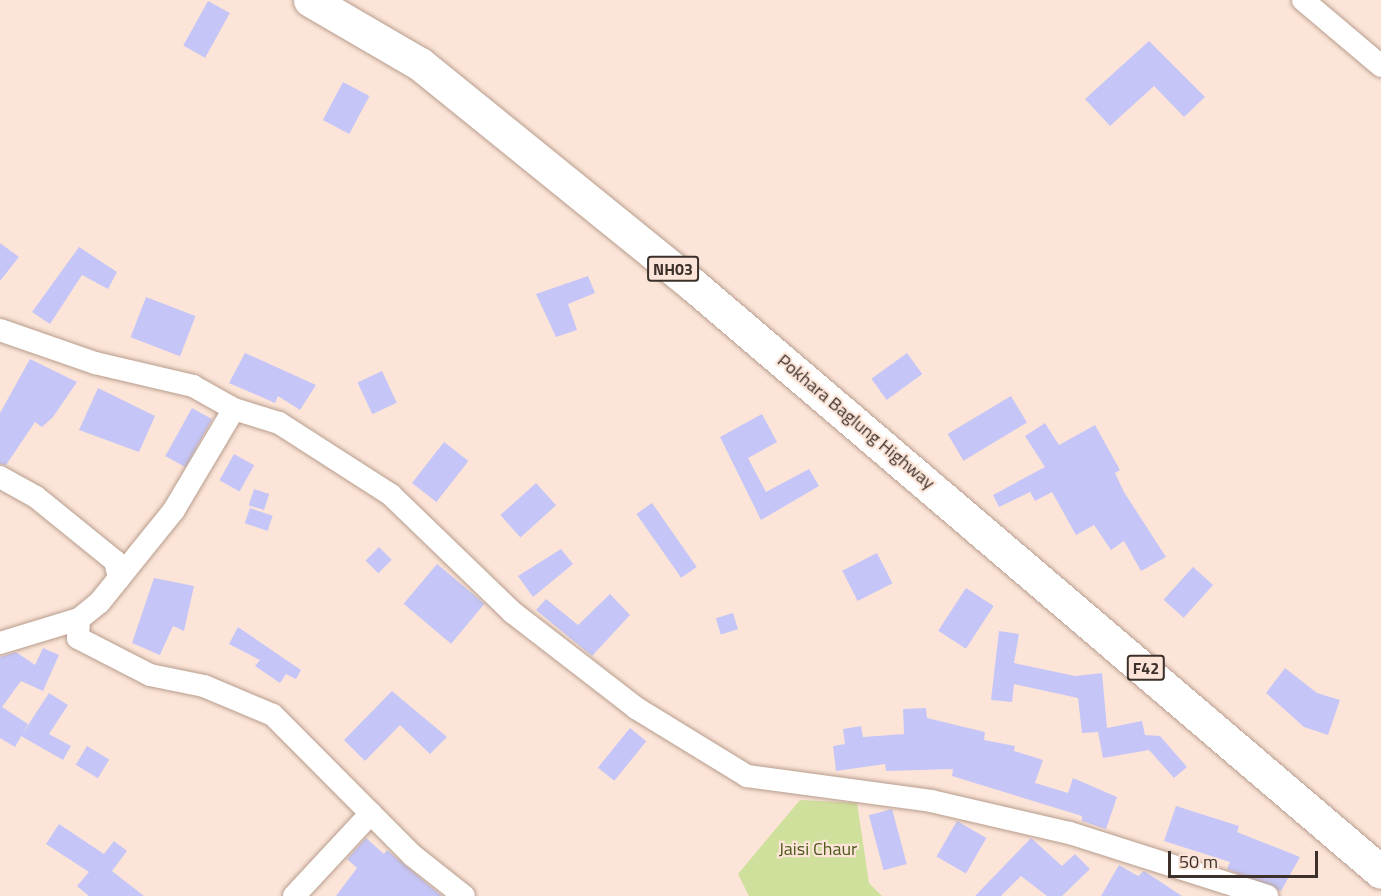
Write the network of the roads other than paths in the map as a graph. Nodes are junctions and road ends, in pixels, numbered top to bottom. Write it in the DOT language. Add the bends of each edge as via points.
graph roads {
  1 [pos="310,0"];
  2 [pos="1303,0"];
  3 [pos="1381,66"];
  4 [pos="0,330"];
  5 [pos="234,409"];
  6 [pos="909,466"];
  7 [pos="0,477"];
  8 [pos="119,579"];
  9 [pos="79,619"];
  10 [pos="0,643"];
  11 [pos="371,813"];
  12 [pos="1381,872"];
  13 [pos="294,896"];
  14 [pos="464,896"];
  15 [pos="1268,896"];
  1 -- 6 [label="highway, Pokhara Baglung Highway / NH03" via="420,64"];
  2 -- 3 [label="street"];
  4 -- 5 [label="street" via="95,363 193,386"];
  5 -- 8 [label="street" via="174,510"];
  5 -- 15 [label="street" via="279,423 391,495 512,612 636,708 747,776 932,801 1070,833"];
  6 -- 12 [label="highway, Pokhara Baglung Highway / F42"];
  7 -- 8 [label="street" via="36,497 115,561"];
  8 -- 9 [label="street"];
  9 -- 10 [label="street"];
  9 -- 11 [label="street" via="78,638 150,675 204,686 273,715"];
  11 -- 13 [label="street"];
  11 -- 14 [label="street"];
}
